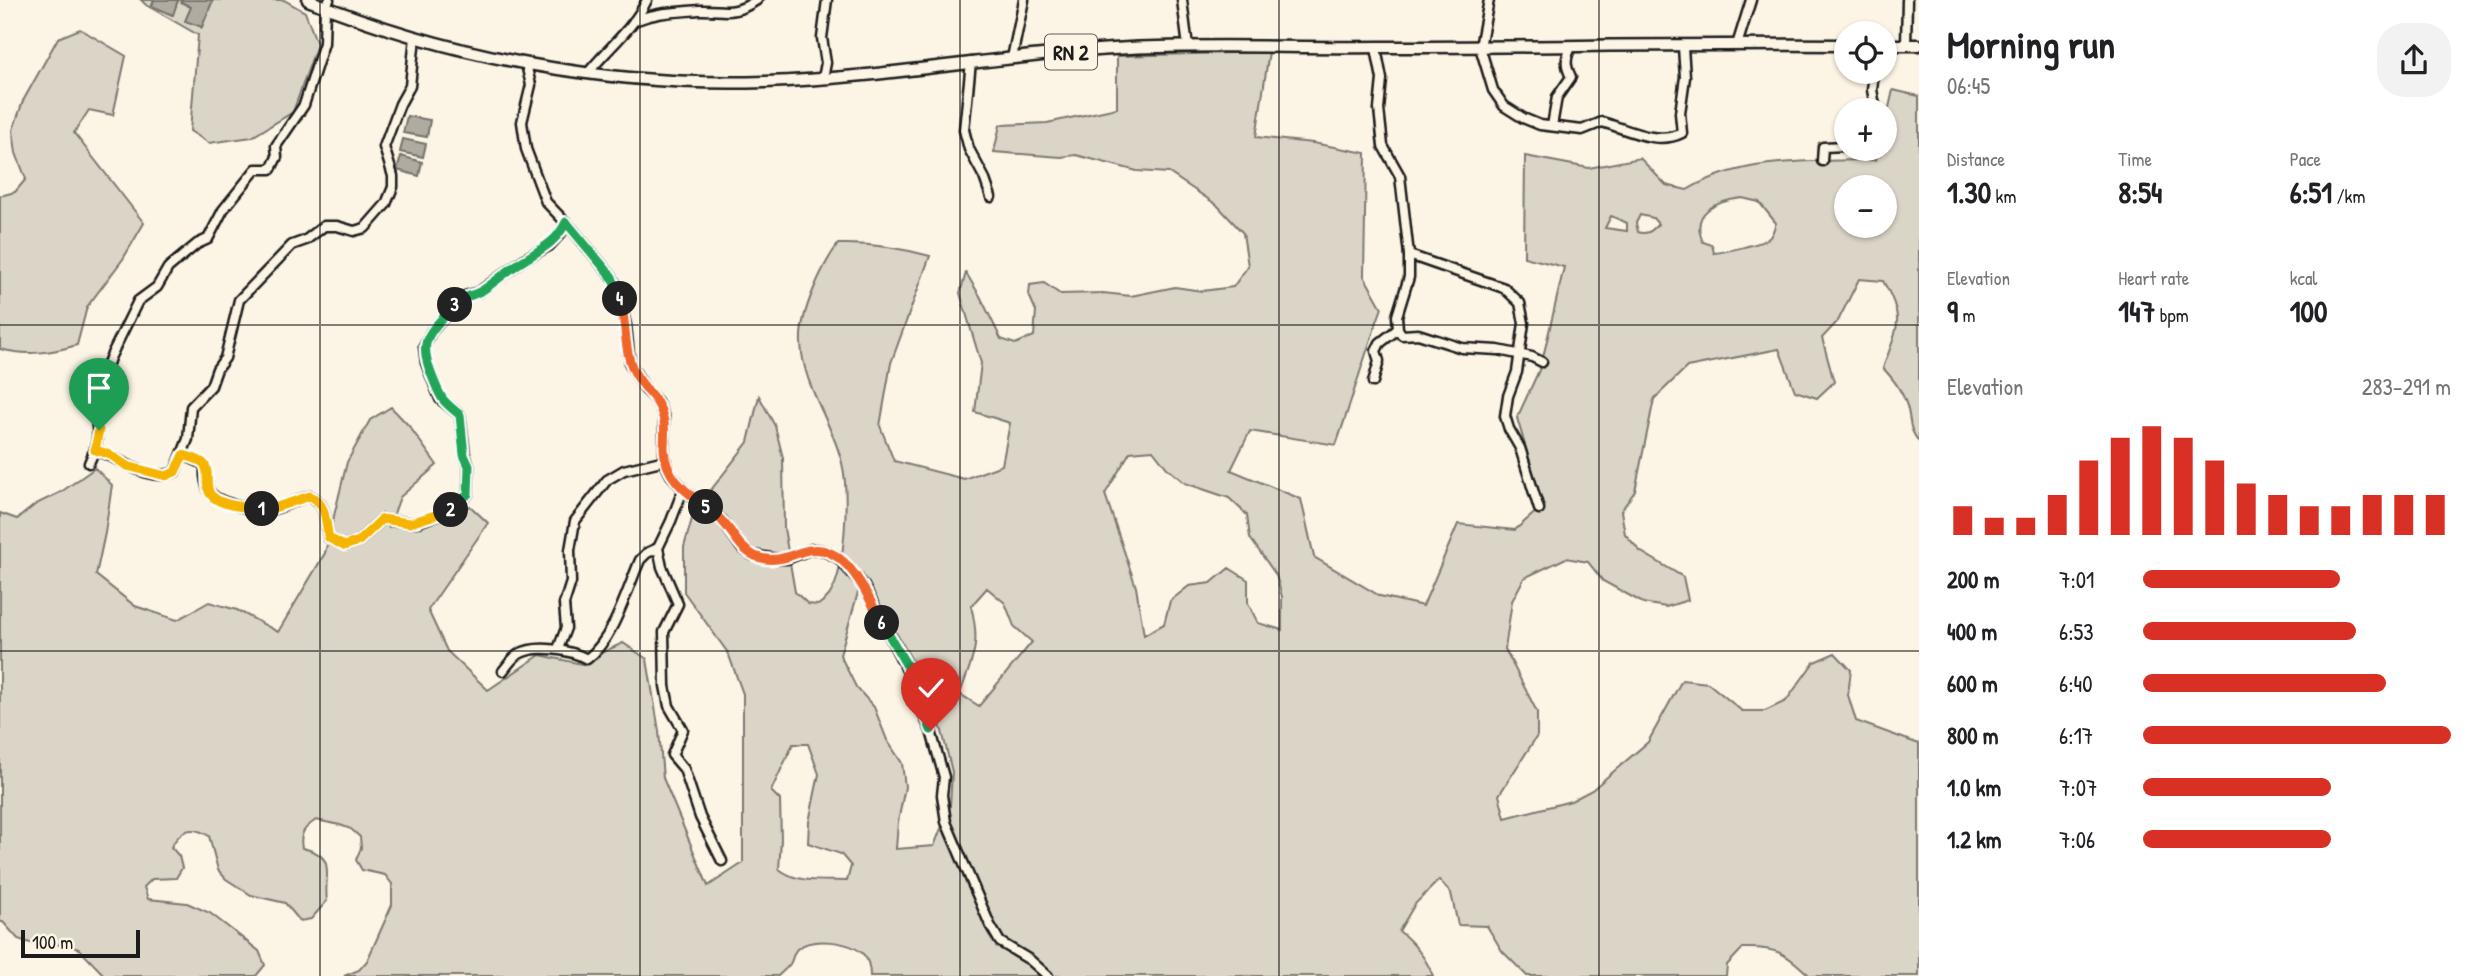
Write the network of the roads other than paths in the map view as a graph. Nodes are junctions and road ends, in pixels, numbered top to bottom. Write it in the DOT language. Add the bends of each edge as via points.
graph roads {
  1 [pos="308,0"];
  2 [pos="647,0"];
  3 [pos="757,0"];
  4 [pos="827,0"];
  5 [pos="1024,0"];
  6 [pos="1182,0"];
  7 [pos="1489,0"];
  8 [pos="1751,0"];
  9 [pos="1907,0"];
  10 [pos="327,3"];
  11 [pos="634,21"];
  12 [pos="415,37"];
  13 [pos="1737,45"];
  14 [pos="1834,45"];
  15 [pos="1897,45"];
  16 [pos="1906,45"];
  17 [pos="1919,45"];
  18 [pos="1572,46"];
  19 [pos="1188,47"];
  20 [pos="1376,47"];
  21 [pos="1480,47"];
  22 [pos="1684,47"];
  23 [pos="1012,58"];
  24 [pos="971,62"];
  25 [pos="526,64"];
  26 [pos="588,73"];
  27 [pos="823,78"];
  28 [pos="1552,126"];
  29 [pos="1834,146"];
  30 [pos="1822,161"];
  31 [pos="991,197"];
  32 [pos="566,222"];
  33 [pos="1409,255"];
  34 [pos="1398,329"];
  35 [pos="1520,355"];
  36 [pos="1542,362"];
  37 [pos="1373,382"];
  38 [pos="95,450"];
  39 [pos="183,455"];
  40 [pos="665,460"];
  41 [pos="89,463"];
  42 [pos="687,493"];
  43 [pos="1539,509"];
  44 [pos="658,548"];
  45 [pos="558,649"];
  46 [pos="503,671"];
  47 [pos="722,861"];
  48 [pos="1048,976"];
  1 -- 10 [label="main road, RN 2"];
  2 -- 11 [label="street"];
  3 -- 11 [label="street" via="737,10 665,12"];
  4 -- 27 [label="street"];
  5 -- 23 [label="street"];
  6 -- 19 [label="street"];
  7 -- 21 [label="street"];
  8 -- 13 [label="street"];
  9 -- 16 [label="street"];
  10 -- 12 [label="main road, RN 2"];
  10 -- 38 [label="street" via="324,43 304,105 276,146 275,164 271,169 257,169 223,210 208,239 168,268 157,287 138,301 93,398 99,430"];
  11 -- 26 [label="street"];
  12 -- 25 [label="main road, RN 2"];
  12 -- 39 [label="street" via="410,86 384,147 393,177 386,204 365,228 354,231 324,226 292,245 239,300 225,358 211,386 191,407"];
  13 -- 14 [label="main road, RN 2"];
  13 -- 22 [label="main road, RN 2"];
  15 -- 16 [label="main road"];
  16 -- 17 [label="main road"];
  18 -- 21 [label="main road, RN 2"];
  18 -- 22 [label="main road, RN 2"];
  18 -- 28 [label="street" via="1566,55 1571,77 1557,97"];
  19 -- 20 [label="main road, RN 2"];
  19 -- 23 [label="main road, RN 2"];
  20 -- 21 [label="main road, RN 2"];
  20 -- 33 [label="street" via="1383,146 1400,176"];
  21 -- 28 [label="street" via="1493,90 1504,106 1523,118"];
  22 -- 28 [label="street" via="1682,133 1669,139 1634,134 1602,121 1582,130"];
  23 -- 24 [label="main road, RN 2"];
  24 -- 27 [label="main road, RN 2"];
  24 -- 31 [label="street" via="964,130"];
  25 -- 26 [label="main road, RN 2"];
  25 -- 32 [label="street" via="531,85 522,122 526,149 547,202"];
  26 -- 27 [label="main road, RN 2" via="671,81"];
  29 -- 30 [label="street" via="1823,146"];
  32 -- 39 [label="street" via="549,246 479,292 462,297 431,332 424,347 440,399 460,415 469,481 468,494 453,509 410,523 382,519 359,541 344,546 329,538 324,507 318,499 310,496 268,510 224,502 208,489 202,462"];
  32 -- 40 [label="street" via="617,287 630,364 664,417"];
  33 -- 34 [label="street"];
  33 -- 35 [label="street" via="1504,288 1520,303 1524,323"];
  34 -- 35 [label="street" via="1402,335 1418,334 1462,348"];
  34 -- 37 [label="street" via="1376,351 1379,361"];
  35 -- 36 [label="street"];
  35 -- 43 [label="street" via="1505,416"];
  38 -- 39 [label="street" via="127,466 166,476 175,472"];
  38 -- 41 [label="street"];
  40 -- 42 [label="street"];
  40 -- 45 [label="street" via="624,470 607,480 575,521 571,582 564,604 566,628"];
  42 -- 44 [label="street" via="681,495"];
  42 -- 48 [label="street" via="722,520 752,555 787,559 821,550 837,557 864,586 914,684 944,777 946,822 990,925 1000,942"];
  44 -- 45 [label="street" via="640,560 613,624 595,653 587,659"];
  44 -- 47 [label="street" via="678,604 664,632 665,686 682,730 671,755 684,769 700,817"];
  45 -- 46 [label="street" via="518,654"];
}
